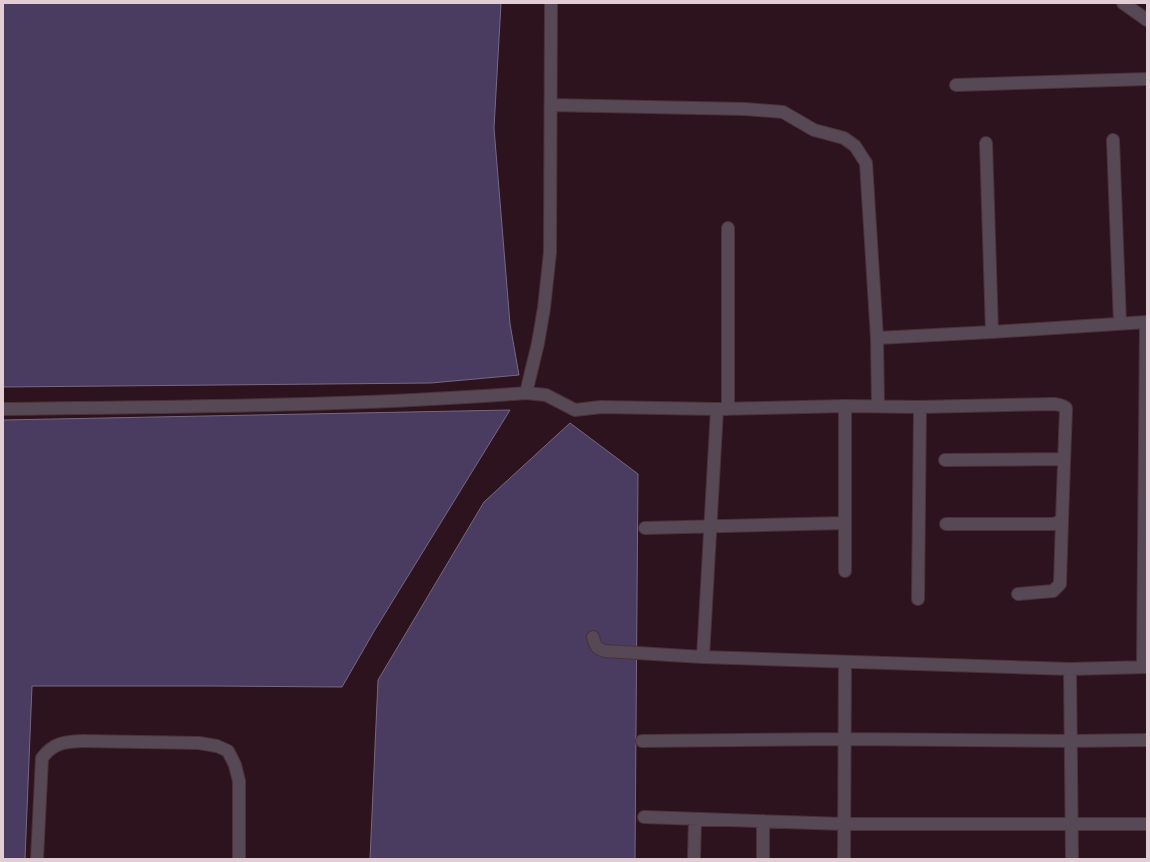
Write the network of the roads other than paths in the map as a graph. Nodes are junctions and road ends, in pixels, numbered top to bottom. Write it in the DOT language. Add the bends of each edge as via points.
graph roads {
  1 [pos="551,3"];
  2 [pos="1123,3"];
  3 [pos="1147,20"];
  4 [pos="1147,79"];
  5 [pos="956,84"];
  6 [pos="551,105"];
  7 [pos="1113,140"];
  8 [pos="986,143"];
  9 [pos="728,228"];
  10 [pos="1147,322"];
  11 [pos="1120,324"];
  12 [pos="992,332"];
  13 [pos="877,338"];
  14 [pos="526,393"];
  15 [pos="845,406"];
  16 [pos="878,406"];
  17 [pos="920,407"];
  18 [pos="3,409"];
  19 [pos="722,409"];
  20 [pos="1064,459"];
  21 [pos="944,460"];
  22 [pos="1062,520"];
  23 [pos="845,523"];
  24 [pos="946,524"];
  25 [pos="711,526"];
  26 [pos="645,528"];
  27 [pos="845,571"];
  28 [pos="1018,594"];
  29 [pos="918,600"];
  30 [pos="594,637"];
  31 [pos="703,657"];
  32 [pos="845,662"];
  33 [pos="1145,667"];
  34 [pos="1070,669"];
  35 [pos="845,739"];
  36 [pos="1147,740"];
  37 [pos="642,741"];
  38 [pos="1071,741"];
  39 [pos="644,817"];
  40 [pos="695,818"];
  41 [pos="763,821"];
  42 [pos="844,824"];
  43 [pos="1072,824"];
  44 [pos="1147,824"];
  45 [pos="37,859"];
  46 [pos="239,859"];
  47 [pos="694,859"];
  48 [pos="763,859"];
  49 [pos="844,859"];
  50 [pos="1072,859"];
  1 -- 6 [label="street"];
  2 -- 3 [label="street"];
  4 -- 5 [label="street"];
  6 -- 13 [label="street" via="783,112 814,130 844,138 856,146 866,163"];
  6 -- 14 [label="street" via="550,252 544,308"];
  7 -- 11 [label="street"];
  8 -- 12 [label="street"];
  9 -- 19 [label="street"];
  10 -- 11 [label="street"];
  10 -- 33 [label="street"];
  11 -- 12 [label="street"];
  12 -- 13 [label="street"];
  13 -- 16 [label="street"];
  14 -- 18 [label="street" via="401,401 240,406"];
  14 -- 19 [label="street" via="546,395 575,410 601,407"];
  15 -- 16 [label="street"];
  15 -- 19 [label="street"];
  15 -- 23 [label="street"];
  16 -- 17 [label="street"];
  17 -- 20 [label="street" via="1062,405 1066,408"];
  17 -- 29 [label="street"];
  19 -- 25 [label="street"];
  20 -- 21 [label="street"];
  20 -- 22 [label="street"];
  22 -- 24 [label="street" via="1054,524"];
  22 -- 28 [label="street" via="1060,584 1053,591"];
  23 -- 25 [label="street"];
  23 -- 27 [label="street"];
  25 -- 26 [label="street"];
  25 -- 31 [label="street"];
  30 -- 31 [label="street" via="598,649 605,651"];
  31 -- 32 [label="street"];
  32 -- 34 [label="street"];
  32 -- 35 [label="street"];
  33 -- 34 [label="street"];
  34 -- 38 [label="street"];
  35 -- 37 [label="street"];
  35 -- 38 [label="street"];
  35 -- 42 [label="street"];
  36 -- 38 [label="street"];
  38 -- 43 [label="street"];
  39 -- 40 [label="street"];
  40 -- 41 [label="street"];
  40 -- 47 [label="street"];
  41 -- 42 [label="street"];
  41 -- 48 [label="street"];
  42 -- 43 [label="street"];
  42 -- 49 [label="street"];
  43 -- 44 [label="street"];
  43 -- 50 [label="street"];
  45 -- 46 [label="street" via="42,758 55,745 84,741 199,743 228,751 239,781"];
}
